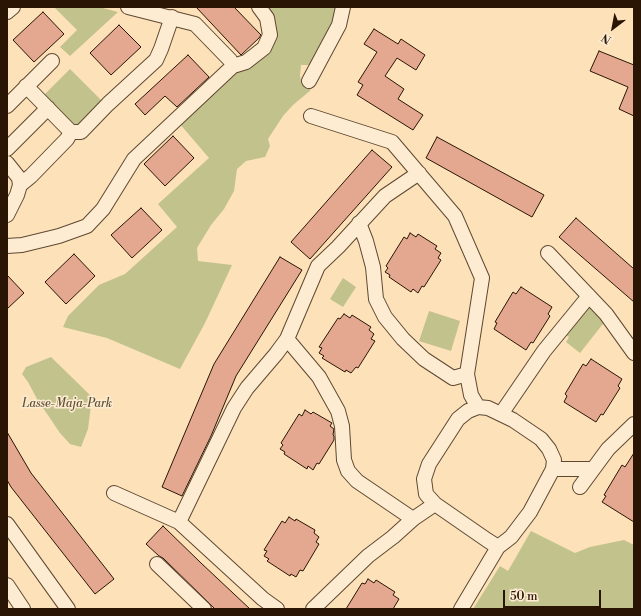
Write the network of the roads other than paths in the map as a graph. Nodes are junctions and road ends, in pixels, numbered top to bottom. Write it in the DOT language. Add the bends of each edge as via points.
graph roads {
  1 [pos="13,7"];
  2 [pos="128,7"];
  3 [pos="259,7"];
  4 [pos="343,7"];
  5 [pos="7,12"];
  6 [pos="172,17"];
  7 [pos="52,61"];
  8 [pos="232,66"];
  9 [pos="309,81"];
  10 [pos="26,86"];
  11 [pos="7,106"];
  12 [pos="48,108"];
  13 [pos="311,116"];
  14 [pos="71,132"];
  15 [pos="7,149"];
  16 [pos="7,163"];
  17 [pos="419,173"];
  18 [pos="20,185"];
  19 [pos="7,215"];
  20 [pos="359,223"];
  21 [pos="7,246"];
  22 [pos="548,253"];
  23 [pos="589,296"];
  24 [pos="287,339"];
  25 [pos="634,353"];
  26 [pos="467,374"];
  27 [pos="478,407"];
  28 [pos="501,414"];
  29 [pos="634,424"];
  30 [pos="554,469"];
  31 [pos="593,469"];
  32 [pos="580,487"];
  33 [pos="114,492"];
  34 [pos="435,504"];
  35 [pos="413,519"];
  36 [pos="179,522"];
  37 [pos="7,524"];
  38 [pos="498,547"];
  39 [pos="157,564"];
  40 [pos="7,585"];
  41 [pos="23,609"];
  42 [pos="68,609"];
  43 [pos="204,609"];
  44 [pos="278,609"];
  45 [pos="314,609"];
  46 [pos="461,609"];
  1 -- 5 [label="street"];
  2 -- 6 [label="street"];
  3 -- 8 [label="street" via="267,18 270,35 264,48 246,62"];
  4 -- 9 [label="street" via="339,25"];
  6 -- 8 [label="street" via="195,24 230,60"];
  6 -- 14 [label="street" via="156,60 81,132"];
  7 -- 10 [label="street"];
  8 -- 21 [label="street" via="134,159 104,209 87,226 59,236"];
  10 -- 11 [label="street"];
  10 -- 12 [label="street"];
  12 -- 14 [label="street"];
  12 -- 15 [label="street"];
  13 -- 17 [label="street" via="392,142"];
  14 -- 18 [label="street"];
  16 -- 18 [label="street" via="19,178"];
  17 -- 20 [label="street" via="385,196"];
  17 -- 26 [label="street" via="455,216 482,278"];
  18 -- 19 [label="street" via="15,202"];
  20 -- 24 [label="street" via="318,266"];
  20 -- 26 [label="street" via="373,267 376,299 385,317 424,359 453,378"];
  22 -- 23 [label="street"];
  23 -- 25 [label="street" via="606,314"];
  23 -- 28 [label="street" via="544,351"];
  24 -- 35 [label="street" via="319,377 338,411 342,426 344,460 348,471 357,481"];
  24 -- 36 [label="street" via="234,408"];
  26 -- 27 [label="street" via="471,395"];
  27 -- 28 [label="street"];
  27 -- 34 [label="street" via="458,419 429,464 424,489"];
  28 -- 30 [label="street" via="541,440 554,460"];
  29 -- 31 [label="street" via="608,449"];
  30 -- 31 [label="street"];
  30 -- 38 [label="street" via="530,512 512,537"];
  31 -- 32 [label="street"];
  33 -- 36 [label="street"];
  34 -- 35 [label="street"];
  34 -- 38 [label="street"];
  35 -- 45 [label="street" via="368,556"];
  36 -- 44 [label="street" via="263,599"];
  37 -- 42 [label="street"];
  38 -- 46 [label="street"];
  39 -- 43 [label="street"];
  40 -- 41 [label="street"];
}
